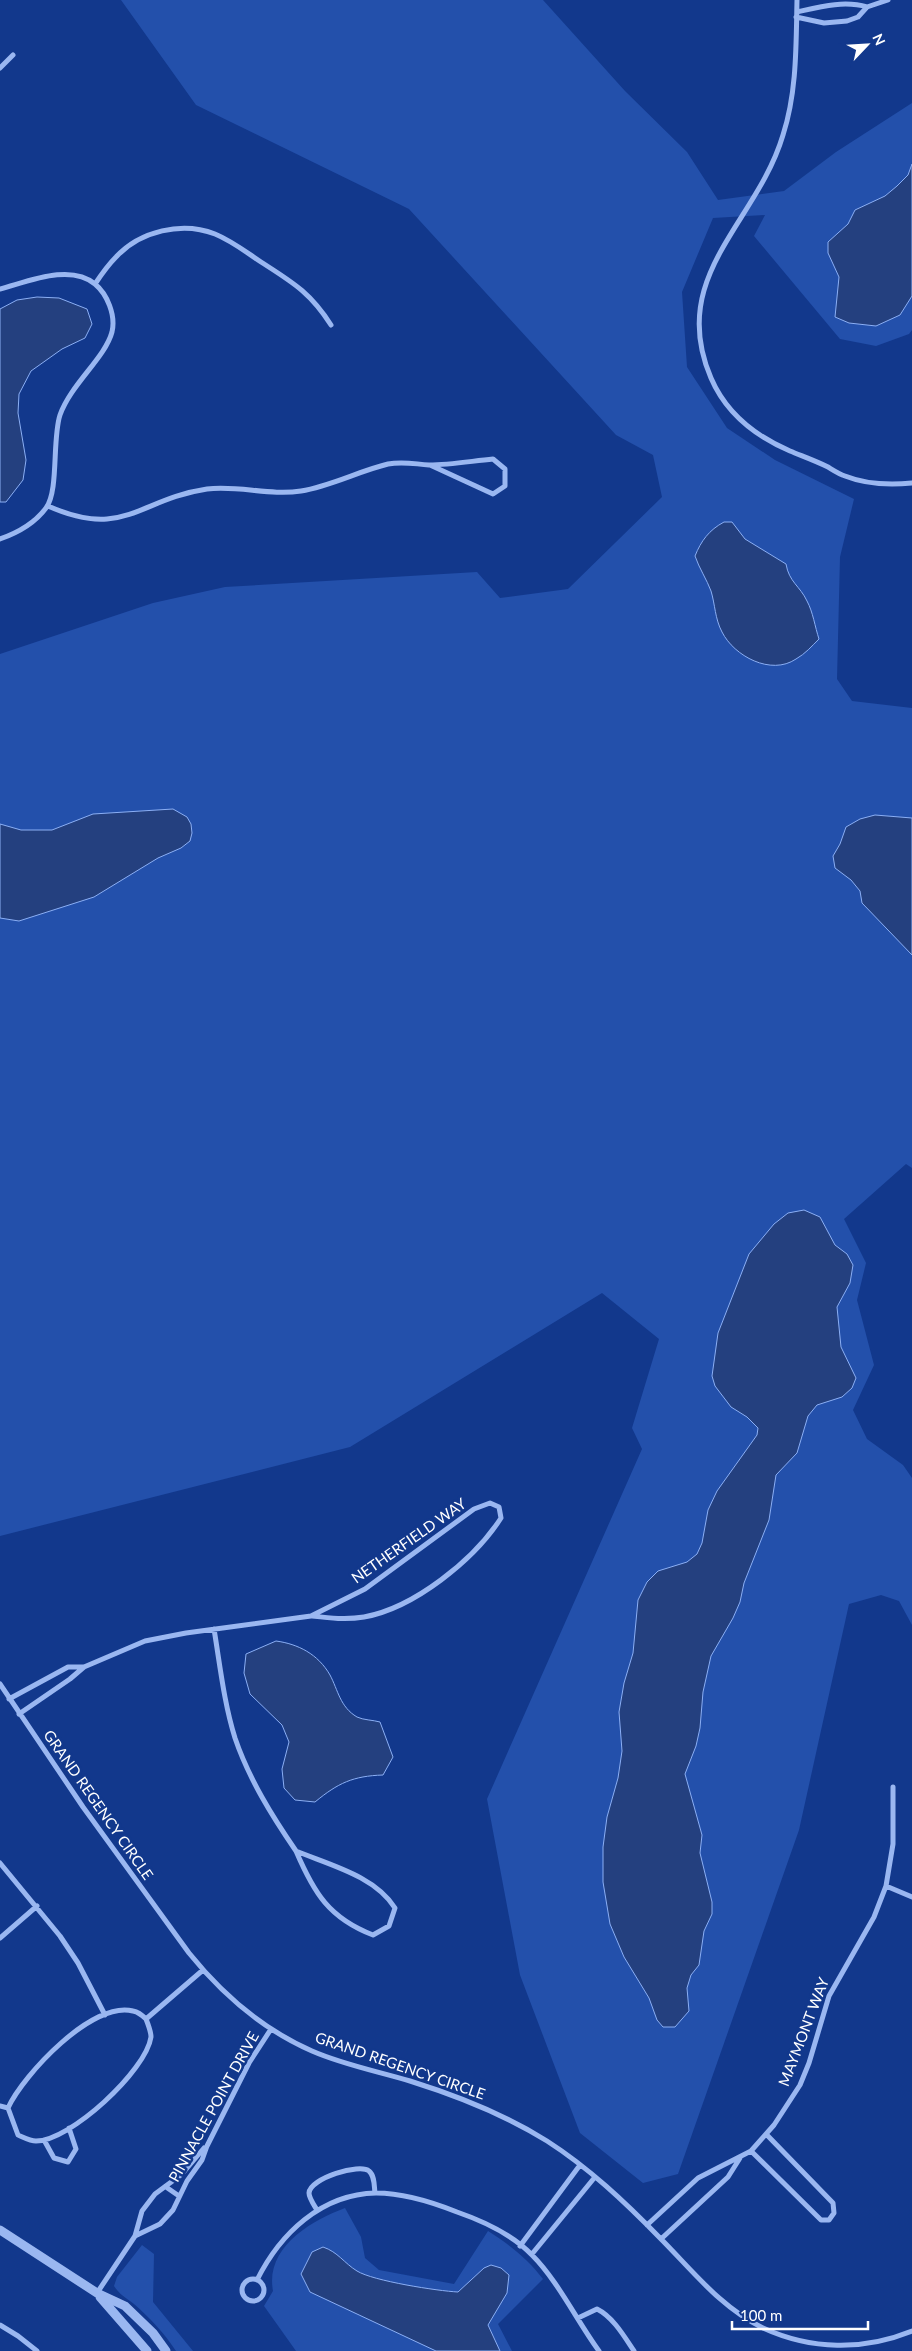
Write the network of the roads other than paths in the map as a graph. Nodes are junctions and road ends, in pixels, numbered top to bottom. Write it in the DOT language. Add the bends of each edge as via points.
graph roads {
  1 [pos="797,0"];
  2 [pos="888,0"];
  3 [pos="867,8"];
  4 [pos="797,14"];
  5 [pos="13,55"];
  6 [pos="0,68"];
  7 [pos="95,284"];
  8 [pos="0,289"];
  9 [pos="331,325"];
  10 [pos="430,465"];
  11 [pos="912,483"];
  12 [pos="48,506"];
  13 [pos="0,539"];
  14 [pos="311,1616"];
  15 [pos="214,1629"];
  16 [pos="84,1667"];
  17 [pos="0,1684"];
  18 [pos="9,1699"];
  19 [pos="19,1714"];
  20 [pos="893,1787"];
  21 [pos="296,1852"];
  22 [pos="0,1863"];
  23 [pos="886,1886"];
  24 [pos="912,1897"];
  25 [pos="37,1906"];
  26 [pos="0,1938"];
  27 [pos="203,1970"];
  28 [pos="105,2015"];
  29 [pos="146,2019"];
  30 [pos="271,2029"];
  31 [pos="0,2106"];
  32 [pos="8,2108"];
  33 [pos="69,2128"];
  34 [pos="766,2134"];
  35 [pos="44,2140"];
  36 [pos="207,2146"];
  37 [pos="751,2151"];
  38 [pos="740,2158"];
  39 [pos="580,2165"];
  40 [pos="595,2177"];
  41 [pos="166,2187"];
  42 [pos="375,2193"];
  43 [pos="178,2196"];
  44 [pos="317,2210"];
  45 [pos="648,2225"];
  46 [pos="0,2230"];
  47 [pos="135,2236"];
  48 [pos="661,2239"];
  49 [pos="520,2246"];
  50 [pos="532,2254"];
  51 [pos="257,2280"];
  52 [pos="96,2292"];
  53 [pos="578,2318"];
  54 [pos="0,2325"];
  55 [pos="912,2331"];
  56 [pos="37,2351"];
  57 [pos="148,2351"];
  58 [pos="166,2351"];
  59 [pos="599,2351"];
  60 [pos="634,2351"];
  1 -- 4 [label="street"];
  2 -- 3 [label="street"];
  3 -- 4 [label="street" via="855,4 822,6"];
  3 -- 4 [label="street" via="858,17 824,23"];
  4 -- 11 [label="street" via="791,100 783,136 769,170 712,267 703,290 699,315 704,362 728,407 751,430 844,476 871,482"];
  5 -- 6 [label="street"];
  7 -- 8 [label="street" via="75,275 61,274"];
  7 -- 9 [label="street" via="116,256 141,238 168,229 198,230 229,241 301,288"];
  7 -- 12 [label="street" via="108,303 112,331 106,345 72,390 60,416"];
  10 -- 10 [label="street" via="493,494 505,486 505,469 493,459"];
  10 -- 12 [label="street" via="404,462 386,465 297,492 202,490 110,520 80,518"];
  12 -- 13 [label="street" via="30,524"];
  14 -- 14 [label="street, NETHERFIELD WAY" via="352,1597 380,1579 474,1509 490,1503 499,1507 501,1518 493,1530 426,1590 365,1617"];
  14 -- 15 [label="street, NETHERFIELD WAY"];
  15 -- 16 [label="street, NETHERFIELD WAY" via="144,1641"];
  15 -- 21 [label="street" via="235,1737 266,1805"];
  16 -- 18 [label="street, NETHERFIELD WAY" via="68,1667"];
  16 -- 19 [label="street, NETHERFIELD WAY"];
  17 -- 18 [label="street, GRAND REGENCY CIRCLE"];
  18 -- 19 [label="street, GRAND REGENCY CIRCLE"];
  19 -- 27 [label="street, GRAND REGENCY CIRCLE" via="158,1912"];
  20 -- 23 [label="street, MAYMONT WAY" via="893,1844"];
  21 -- 21 [label="street" via="313,1887 352,1927 374,1935 389,1926 395,1908 387,1897 355,1876"];
  22 -- 25 [label="street"];
  23 -- 24 [label="street"];
  23 -- 34 [label="street, MAYMONT WAY" via="874,1917 829,1996 800,2085"];
  25 -- 26 [label="street"];
  25 -- 28 [label="street" via="70,1950"];
  27 -- 29 [label="street"];
  27 -- 30 [label="street, GRAND REGENCY CIRCLE"];
  28 -- 29 [label="street" via="120,2010 134,2011"];
  28 -- 32 [label="street" via="52,2050 29,2075"];
  29 -- 33 [label="street" via="151,2036 137,2066 115,2092"];
  30 -- 36 [label="street, PINNACLE POINT DRIVE"];
  30 -- 39 [label="street, GRAND REGENCY CIRCLE" via="341,2063 475,2102 525,2128"];
  31 -- 32 [label="street"];
  32 -- 35 [label="street" via="18,2135 34,2142"];
  33 -- 35 [label="street"];
  33 -- 35 [label="street" via="76,2149 68,2162 54,2158"];
  34 -- 37 [label="street, MAYMONT WAY"];
  34 -- 37 [label="street" via="834,2203 834,2213 829,2220 821,2220"];
  36 -- 41 [label="street"];
  36 -- 43 [label="street, PINNACLE POINT DRIVE" via="202,2160"];
  37 -- 38 [label="street, MAYMONT WAY"];
  38 -- 45 [label="street" via="698,2178"];
  38 -- 48 [label="street" via="728,2178"];
  39 -- 40 [label="street, GRAND REGENCY CIRCLE"];
  39 -- 49 [label="street"];
  40 -- 45 [label="street, GRAND REGENCY CIRCLE"];
  40 -- 50 [label="street"];
  41 -- 43 [label="street, PINNACLE POINT DRIVE"];
  41 -- 47 [label="street, PINNACLE POINT DRIVE" via="155,2194 142,2211"];
  42 -- 44 [label="street"];
  42 -- 44 [label="street" via="369,2170 362,2167 338,2173 316,2181 311,2187 309,2194"];
  42 -- 49 [label="street" via="402,2196 478,2219"];
  43 -- 47 [label="street, PINNACLE POINT DRIVE" via="173,2210 160,2224"];
  44 -- 51 [label="street" via="278,2244"];
  45 -- 48 [label="street, GRAND REGENCY CIRCLE"];
  46 -- 52 [label="street"];
  47 -- 52 [label="street, PINNACLE POINT DRIVE"];
  48 -- 55 [label="street, GRAND REGENCY CIRCLE" via="725,2304 762,2327 782,2335 824,2346 864,2344"];
  49 -- 50 [label="street"];
  50 -- 53 [label="street"];
  51 -- 51 [label="street" via="249,2280 244,2285 243,2294 249,2300 260,2299 264,2293 263,2285"];
  52 -- 57 [label="street"];
  52 -- 58 [label="street" via="126,2306"];
  53 -- 59 [label="street"];
  53 -- 60 [label="street" via="597,2309 603,2312"];
  54 -- 56 [label="street"];
}
